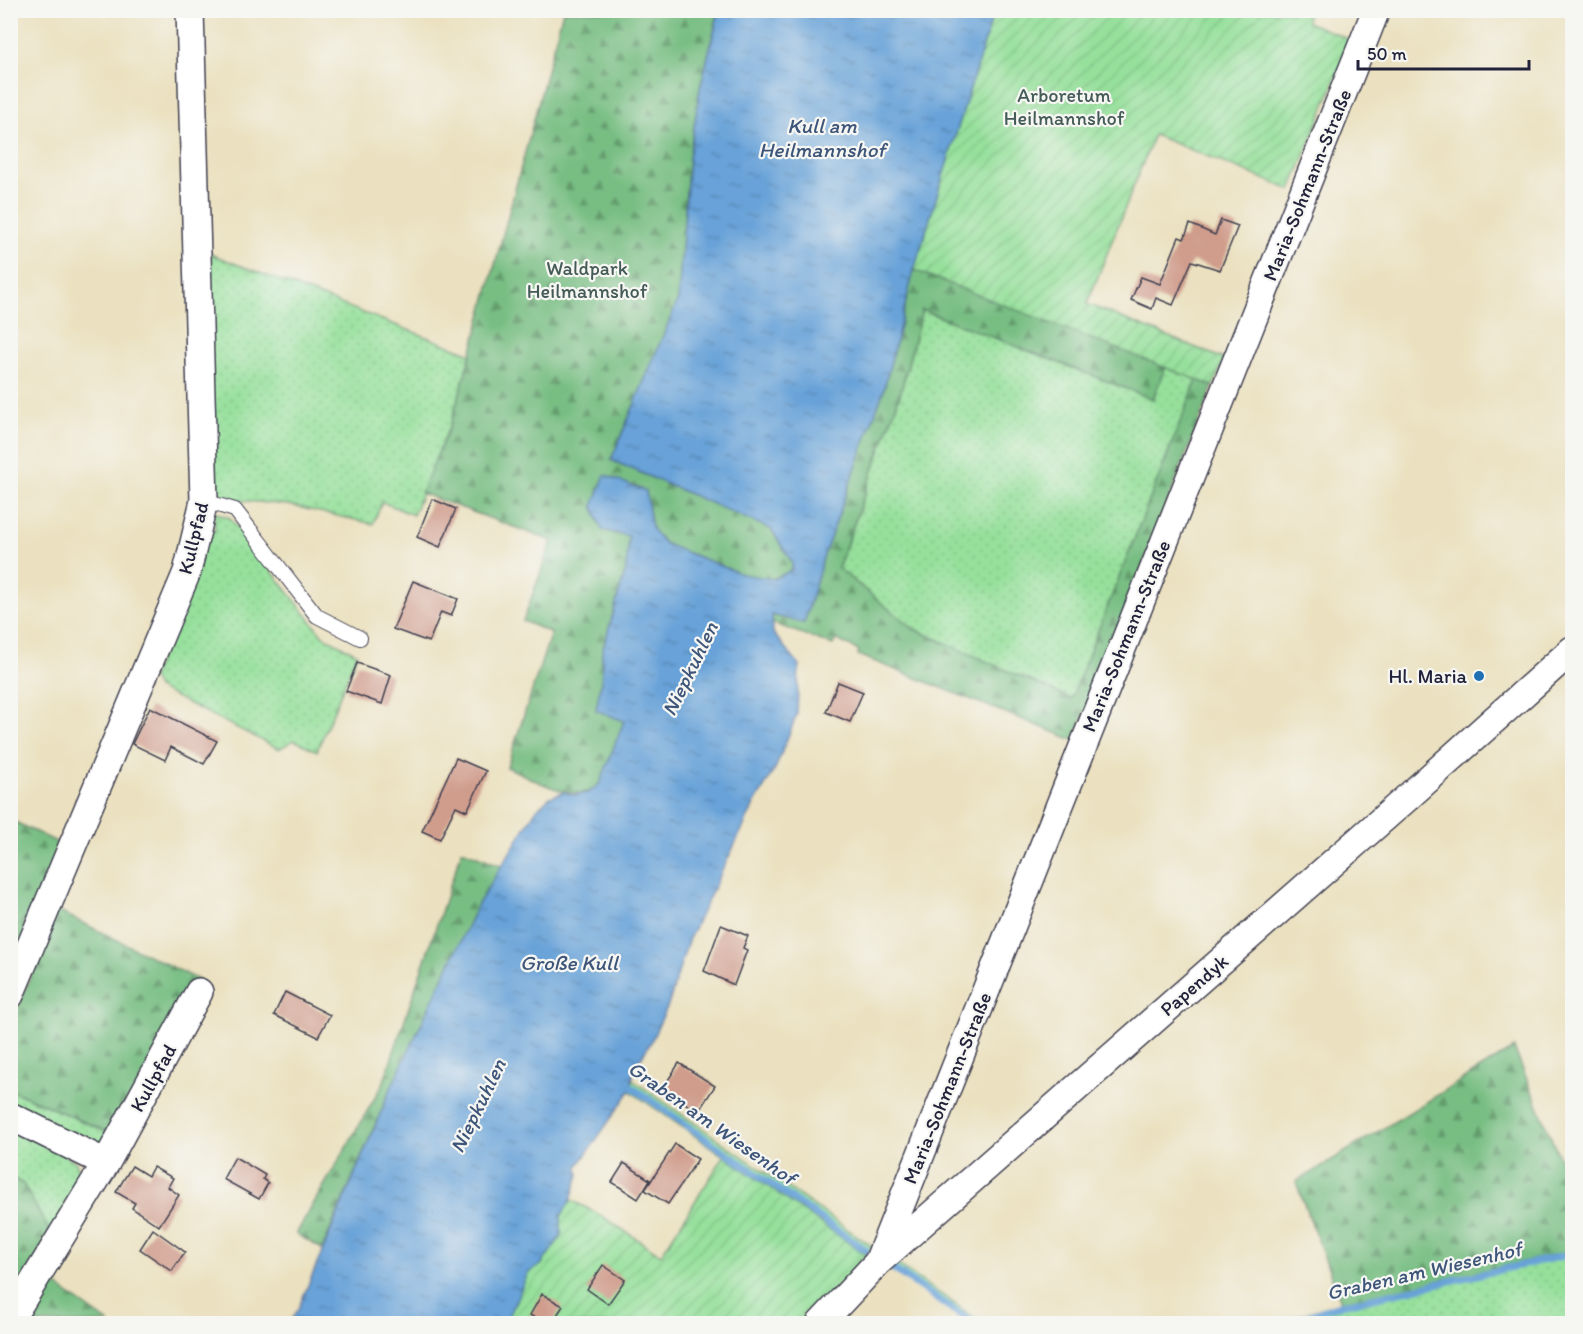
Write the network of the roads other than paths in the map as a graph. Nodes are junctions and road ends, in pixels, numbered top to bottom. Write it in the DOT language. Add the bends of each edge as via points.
graph roads {
  1 [pos="190,10"];
  2 [pos="1376,10"];
  3 [pos="204,501"];
  4 [pos="360,638"];
  5 [pos="1572,650"];
  6 [pos="199,992"];
  7 [pos="10,995"];
  8 [pos="10,1116"];
  9 [pos="106,1163"];
  10 [pos="878,1262"];
  11 [pos="10,1320"];
  12 [pos="820,1323"];
  1 -- 3 [label="street, Kullpfad"];
  2 -- 10 [label="street, Maria-Sohmann-Straße"];
  3 -- 4 [label="lane" via="235,510 317,616"];
  3 -- 7 [label="street, Kullpfad" via="187,573"];
  5 -- 10 [label="street, Papendyk"];
  6 -- 9 [label="street, Kullpfad"];
  8 -- 9 [label="street"];
  9 -- 11 [label="street, Kullpfad"];
  10 -- 12 [label="street, Papendyk"];
}
